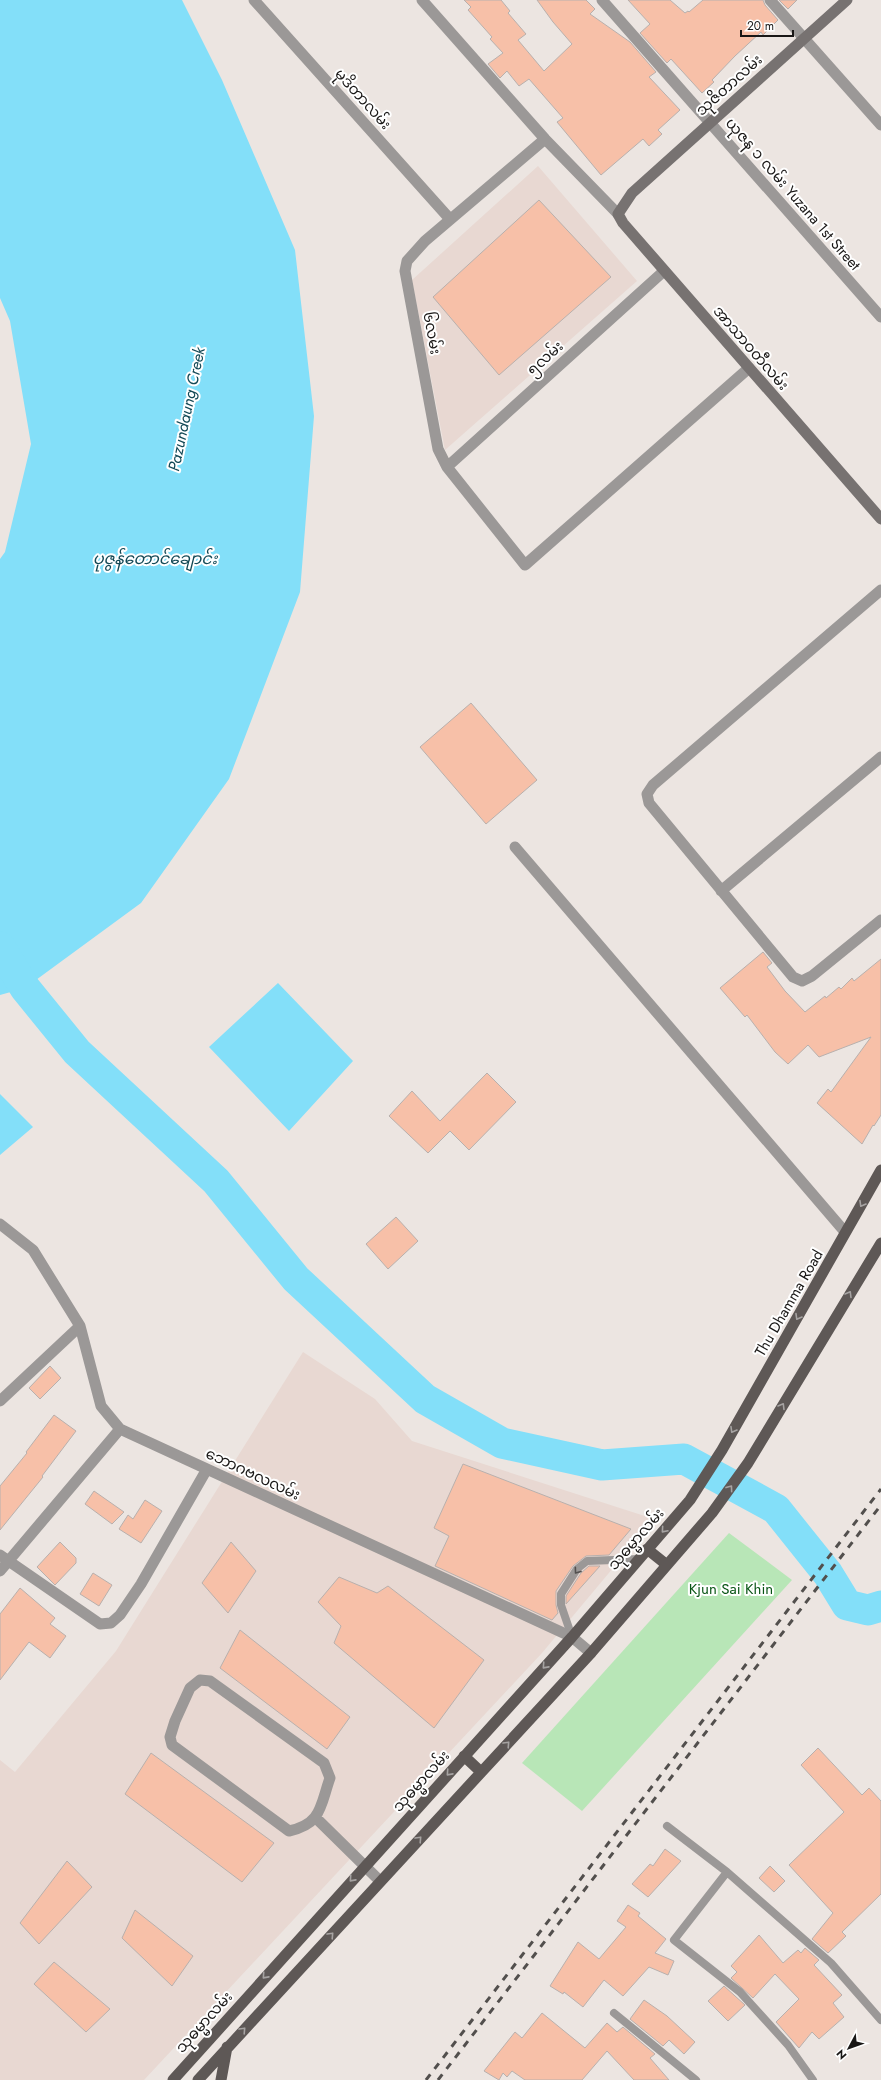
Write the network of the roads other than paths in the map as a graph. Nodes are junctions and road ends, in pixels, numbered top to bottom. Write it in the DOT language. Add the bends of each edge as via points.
graph roads {
  1 [pos="254,0"];
  2 [pos="422,0"];
  3 [pos="602,0"];
  4 [pos="770,0"];
  5 [pos="847,0"];
  6 [pos="804,38"];
  7 [pos="710,122"];
  8 [pos="881,125"];
  9 [pos="545,139"];
  10 [pos="618,214"];
  11 [pos="449,218"];
  12 [pos="664,271"];
  13 [pos="881,317"];
  14 [pos="749,368"];
  15 [pos="447,468"];
  16 [pos="881,519"];
  17 [pos="881,590"];
  18 [pos="881,757"];
  19 [pos="514,847"];
  20 [pos="721,891"];
  21 [pos="881,920"];
  22 [pos="881,1170"];
  23 [pos="0,1224"];
  24 [pos="846,1232"];
  25 [pos="881,1243"];
  26 [pos="80,1326"];
  27 [pos="0,1401"];
  28 [pos="120,1430"];
  29 [pos="207,1469"];
  30 [pos="690,1500"];
  31 [pos="647,1549"];
  32 [pos="4,1558"];
  33 [pos="639,1559"];
  34 [pos="667,1565"];
  35 [pos="0,1571"];
  36 [pos="572,1637"];
  37 [pos="591,1653"];
  38 [pos="464,1756"];
  39 [pos="481,1772"];
  40 [pos="316,1818"];
  41 [pos="667,1826"];
  42 [pos="364,1866"];
  43 [pos="727,1872"];
  44 [pos="380,1881"];
  45 [pos="614,2013"];
  46 [pos="881,2020"];
  47 [pos="228,2046"];
  48 [pos="173,2080"];
  49 [pos="198,2080"];
  50 [pos="221,2080"];
  51 [pos="696,2080"];
  52 [pos="813,2080"];
  1 -- 11 [label="street, မုဒိတာလမ်း"];
  2 -- 9 [label="street"];
  3 -- 7 [label="street, ယုဇန ၁ လမ်း Yuzana 1st Street"];
  4 -- 6 [label="street"];
  5 -- 6 [label="main road, သုဇိတာလမ်း"];
  6 -- 7 [label="main road, သုဇိတာလမ်း"];
  6 -- 8 [label="street"];
  7 -- 10 [label="main road, သုဇိတာလမ်း" via="632,193"];
  7 -- 13 [label="street, ယုဇန ၁ လမ်း Yuzana 1st Street"];
  9 -- 10 [label="street"];
  9 -- 11 [label="street, ၆လမ်း"];
  10 -- 12 [label="main road, အာသာဝတီလမ်း"];
  11 -- 15 [label="street, ၆လမ်း" via="424,240 407,261 405,271 438,449"];
  12 -- 14 [label="main road, အာသာဝတီလမ်း"];
  12 -- 15 [label="street, ၅လမ်း"];
  14 -- 15 [label="street, ၆လမ်း" via="525,565"];
  14 -- 16 [label="main road, အာသာဝတီလမ်း"];
  17 -- 20 [label="street" via="652,785 647,794 649,802"];
  18 -- 20 [label="street"];
  19 -- 24 [label="street"];
  20 -- 21 [label="street" via="793,977 802,981 812,976"];
  22 -- 24 [label="main road, Thu Dhamma Road, one-way"];
  23 -- 26 [label="street, ဘောဂဗလလမ်း" via="33,1250"];
  24 -- 30 [label="main road, Thu Dhamma Road, one-way" via="722,1450"];
  34 -- 25 [label="main road, one-way" via="712,1513 748,1463"];
  26 -- 27 [label="street"];
  26 -- 28 [label="street, ဘောဂဗလလမ်း" via="101,1406"];
  28 -- 29 [label="street, ဘောဂဗလလမ်း"];
  28 -- 32 [label="street"];
  29 -- 32 [label="street" via="141,1584 120,1615 110,1623 100,1624"];
  29 -- 36 [label="street, ဘောဂဗလလမ်း"];
  30 -- 31 [label="main road, သုဓမ္မာလမ်း, one-way"];
  31 -- 33 [label="main road, သုဓမ္မာလမ်း"];
  31 -- 34 [label="main road"];
  32 -- 35 [label="street"];
  33 -- 36 [label="main road, သုဓမ္မာလမ်း"];
  33 -- 36 [label="lane, one-way" via="587,1561 577,1569 562,1594 561,1605"];
  34 -- 37 [label="main road"];
  36 -- 37 [label="street, ဘောဂဗလလမ်း"];
  36 -- 38 [label="main road, သုဓမ္မာလမ်း, one-way"];
  39 -- 37 [label="main road, one-way"];
  38 -- 39 [label="main road"];
  38 -- 42 [label="main road, သုဓမ္မာလမ်း, one-way"];
  44 -- 39 [label="main road, one-way"];
  40 -- 40 [label="street" via="304,1828 289,1831 172,1745 170,1737 175,1721 190,1688 200,1680 210,1681 324,1763 330,1778"];
  40 -- 42 [label="street"];
  41 -- 43 [label="lane"];
  42 -- 44 [label="street"];
  42 -- 48 [label="main road, သုဓမ္မာလမ်း, one-way"];
  43 -- 46 [label="lane" via="831,1963"];
  43 -- 52 [label="lane" via="674,1940 740,1992 788,2045"];
  47 -- 44 [label="main road, one-way"];
  45 -- 51 [label="lane"];
  47 -- 49 [label="main road"];
  47 -- 50 [label="main road"];
}
